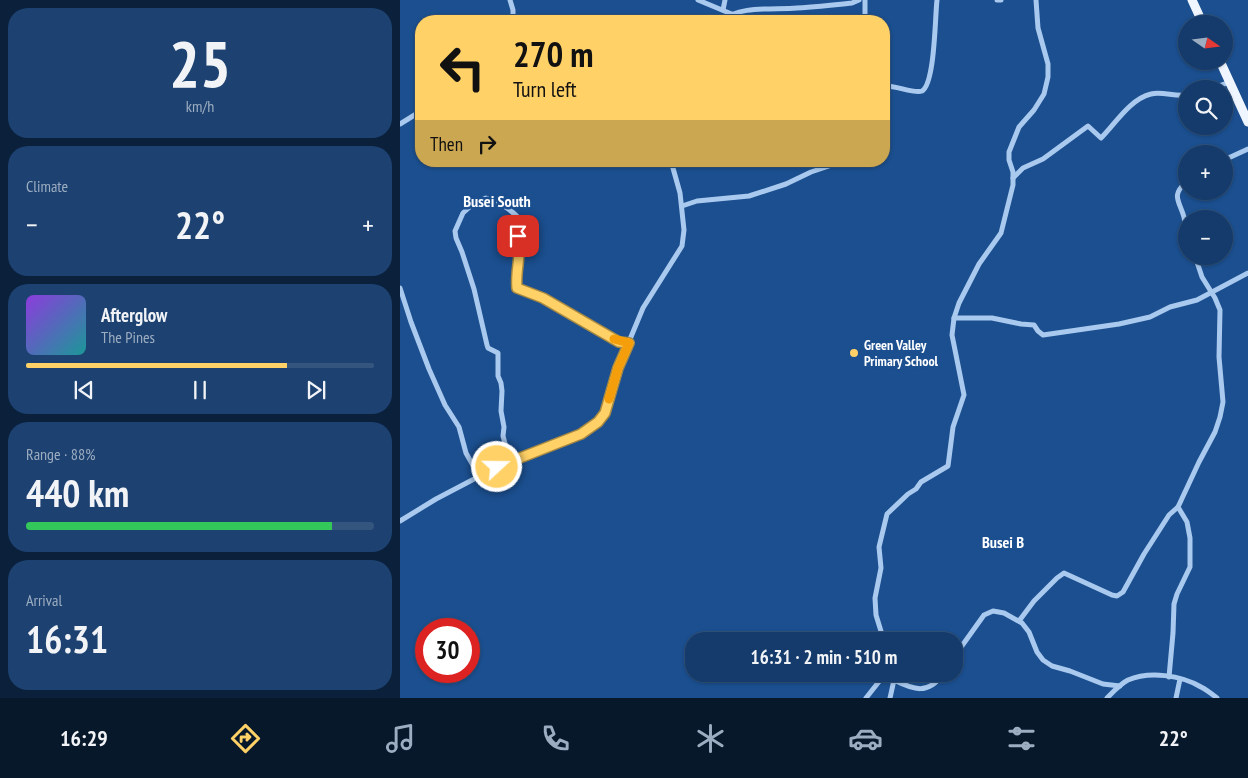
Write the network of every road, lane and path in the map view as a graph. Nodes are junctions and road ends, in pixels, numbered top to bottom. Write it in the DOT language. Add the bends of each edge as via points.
graph roads {
  1 [pos="510,0"];
  2 [pos="698,0"];
  3 [pos="725,0"];
  4 [pos="859,0"];
  5 [pos="865,0"];
  6 [pos="936,0"];
  7 [pos="997,0"];
  8 [pos="1001,0"];
  9 [pos="1036,0"];
  10 [pos="1192,0"];
  11 [pos="723,10"];
  12 [pos="734,14"];
  13 [pos="513,15"];
  14 [pos="730,15"];
  15 [pos="865,15"];
  16 [pos="1199,15"];
  17 [pos="890,86"];
  18 [pos="1233,87"];
  19 [pos="1178,94"];
  20 [pos="1245,108"];
  21 [pos="415,115"];
  22 [pos="1248,122"];
  23 [pos="400,124"];
  24 [pos="1248,149"];
  25 [pos="1233,156"];
  26 [pos="673,167"];
  27 [pos="826,167"];
  28 [pos="1013,178"];
  29 [pos="1178,191"];
  30 [pos="682,206"];
  31 [pos="1181,210"];
  32 [pos="1198,265"];
  33 [pos="1248,273"];
  34 [pos="400,288"];
  35 [pos="1212,292"];
  36 [pos="954,318"];
  37 [pos="629,343"];
  38 [pos="510,462"];
  39 [pos="479,476"];
  40 [pos="1178,507"];
  41 [pos="400,521"];
  42 [pos="1019,621"];
  43 [pos="881,632"];
  44 [pos="963,645"];
  45 [pos="1169,677"];
  46 [pos="1180,679"];
  47 [pos="879,682"];
  48 [pos="894,682"];
  49 [pos="898,682"];
  50 [pos="937,682"];
  51 [pos="1120,686"];
  52 [pos="866,698"];
  53 [pos="890,698"];
  54 [pos="1107,698"];
  55 [pos="1176,698"];
  56 [pos="1217,698"];
  1 -- 13 [label="street"];
  2 -- 11 [label="street"];
  3 -- 11 [label="street"];
  4 -- 12 [label="street"];
  5 -- 15 [label="street"];
  6 -- 17 [label="street" via="934,48 926,87 916,92"];
  7 -- 8 [label="street"];
  9 -- 28 [label="street" via="1048,78 1044,94 1019,127 1009,152"];
  10 -- 16 [label="main road"];
  11 -- 12 [label="street"];
  12 -- 14 [label="street"];
  18 -- 20 [label="main road"];
  19 -- 28 [label="street" via="1150,94 1130,105 1100,138 1088,126 1043,159 1023,168"];
  20 -- 22 [label="main road"];
  21 -- 23 [label="street"];
  24 -- 25 [label="street"];
  26 -- 30 [label="street"];
  27 -- 30 [label="street" via="750,196 697,201"];
  28 -- 36 [label="street" via="999,238 979,264"];
  29 -- 31 [label="street" via="1176,198"];
  30 -- 37 [label="street" via="682,246 643,308"];
  32 -- 35 [label="street"];
  33 -- 35 [label="street"];
  34 -- 39 [label="street" via="429,369 459,427 466,453"];
  35 -- 36 [label="street" via="1150,317 1043,335 1034,325 992,318"];
  35 -- 40 [label="street" via="1220,310 1223,402 1215,432"];
  36 -- 43 [label="street" via="952,335 964,395 953,427 951,456 948,466 921,482 885,519 879,548 882,568 875,598"];
  37 -- 38 [label="street" via="605,413 598,422 581,434"];
  37 -- 38 [label="street" via="619,342 543,298 517,288 520,222 506,207 486,198 463,213 455,231 456,238 474,289 486,345 498,353 502,391 500,411"];
  38 -- 39 [label="street"];
  39 -- 41 [label="street"];
  40 -- 42 [label="street" via="1169,515 1118,596 1064,574"];
  40 -- 45 [label="street" via="1188,530 1190,567 1174,604"];
  42 -- 44 [label="street" via="993,611 984,615"];
  42 -- 51 [label="street" via="1029,632 1037,652 1052,666 1103,684"];
  45 -- 46 [label="street"];
  45 -- 51 [label="street" via="1141,676"];
  46 -- 55 [label="street"];
  46 -- 56 [label="street" via="1201,686"];
  47 -- 52 [label="street"];
  48 -- 53 [label="street"];
  49 -- 50 [label="street" via="920,689"];
  51 -- 54 [label="street"];
}
